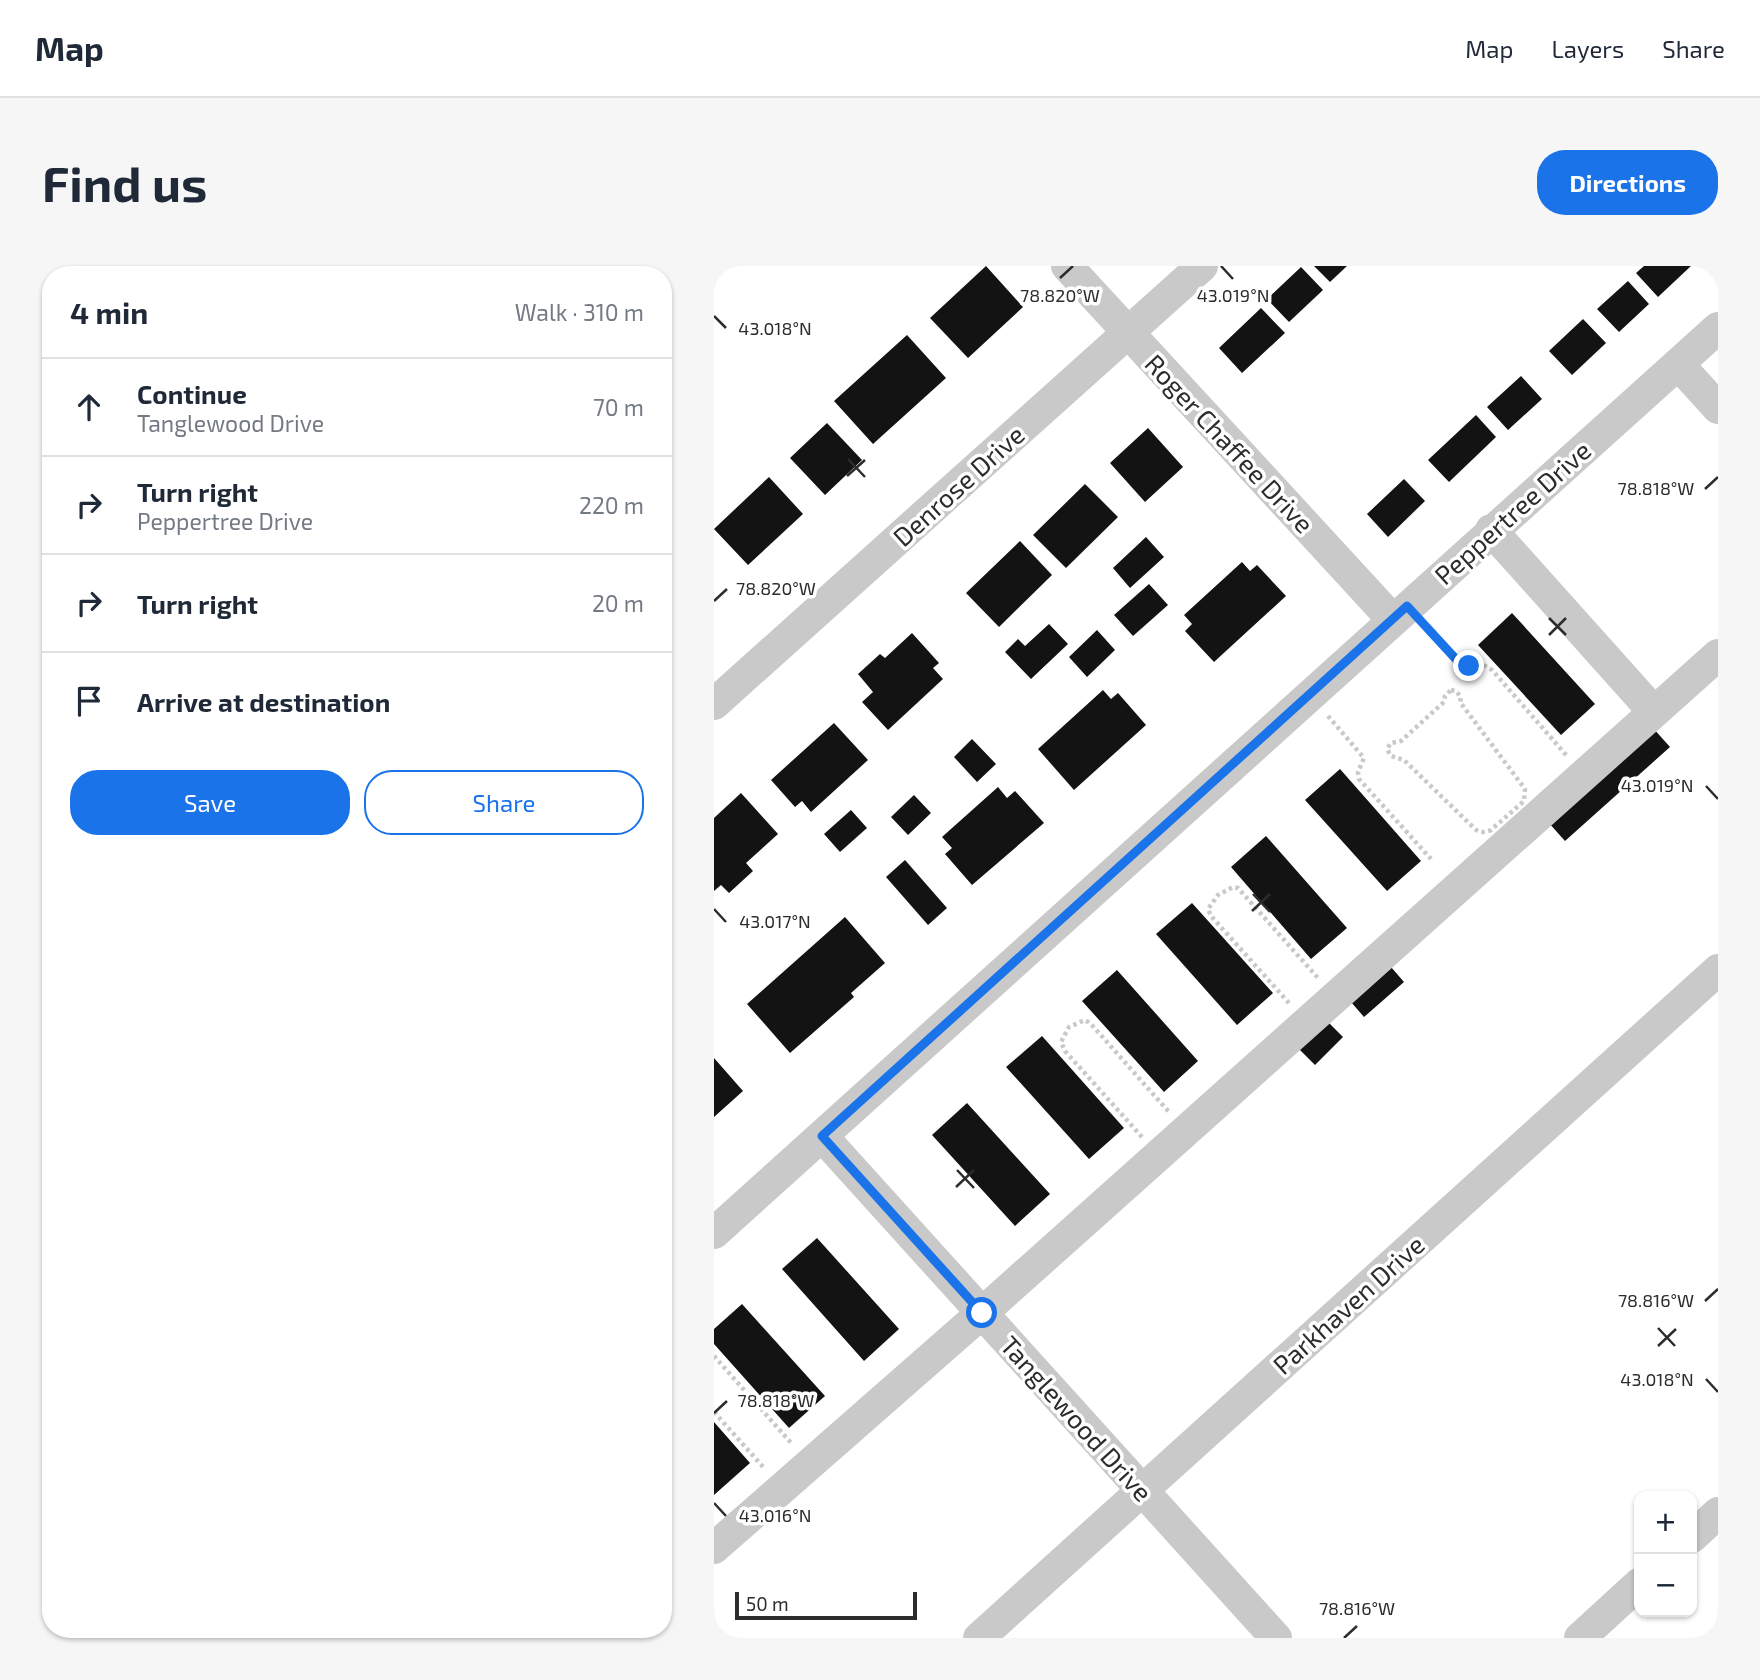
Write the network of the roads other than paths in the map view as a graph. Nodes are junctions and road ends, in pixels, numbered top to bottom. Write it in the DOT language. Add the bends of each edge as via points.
graph roads {
  1 [pos="1067,266"];
  2 [pos="1202,266"];
  3 [pos="1718,328"];
  4 [pos="1128,332"];
  5 [pos="1678,364"];
  6 [pos="1718,408"];
  7 [pos="1491,530"];
  8 [pos="1400,612"];
  9 [pos="1718,655"];
  10 [pos="714,705"];
  11 [pos="1654,712"];
  12 [pos="1718,970"];
  13 [pos="822,1136"];
  14 [pos="714,1233"];
  15 [pos="982,1313"];
  16 [pos="1142,1491"];
  17 [pos="1718,1513"];
  18 [pos="1697,1532"];
  19 [pos="714,1548"];
  20 [pos="1634,1589"];
  21 [pos="979,1638"];
  22 [pos="1276,1638"];
  23 [pos="1580,1638"];
  1 -- 4 [label="street, Roger Chaffee Drive"];
  2 -- 4 [label="street, Denrose Drive"];
  3 -- 5 [label="street, Peppertree Drive"];
  4 -- 8 [label="street, Roger Chaffee Drive"];
  4 -- 10 [label="street, Denrose Drive"];
  5 -- 6 [label="street"];
  5 -- 7 [label="street, Peppertree Drive"];
  7 -- 8 [label="street, Peppertree Drive"];
  7 -- 11 [label="street"];
  8 -- 13 [label="street, Peppertree Drive"];
  9 -- 11 [label="street"];
  11 -- 15 [label="street"];
  12 -- 16 [label="street, Parkhaven Drive"];
  13 -- 14 [label="street, Peppertree Drive"];
  13 -- 15 [label="street, Tanglewood Drive"];
  15 -- 16 [label="street, Tanglewood Drive"];
  15 -- 19 [label="street"];
  16 -- 21 [label="street, Parkhaven Drive"];
  16 -- 22 [label="street, Tanglewood Drive"];
  17 -- 18 [label="street"];
  20 -- 23 [label="street"];
}
